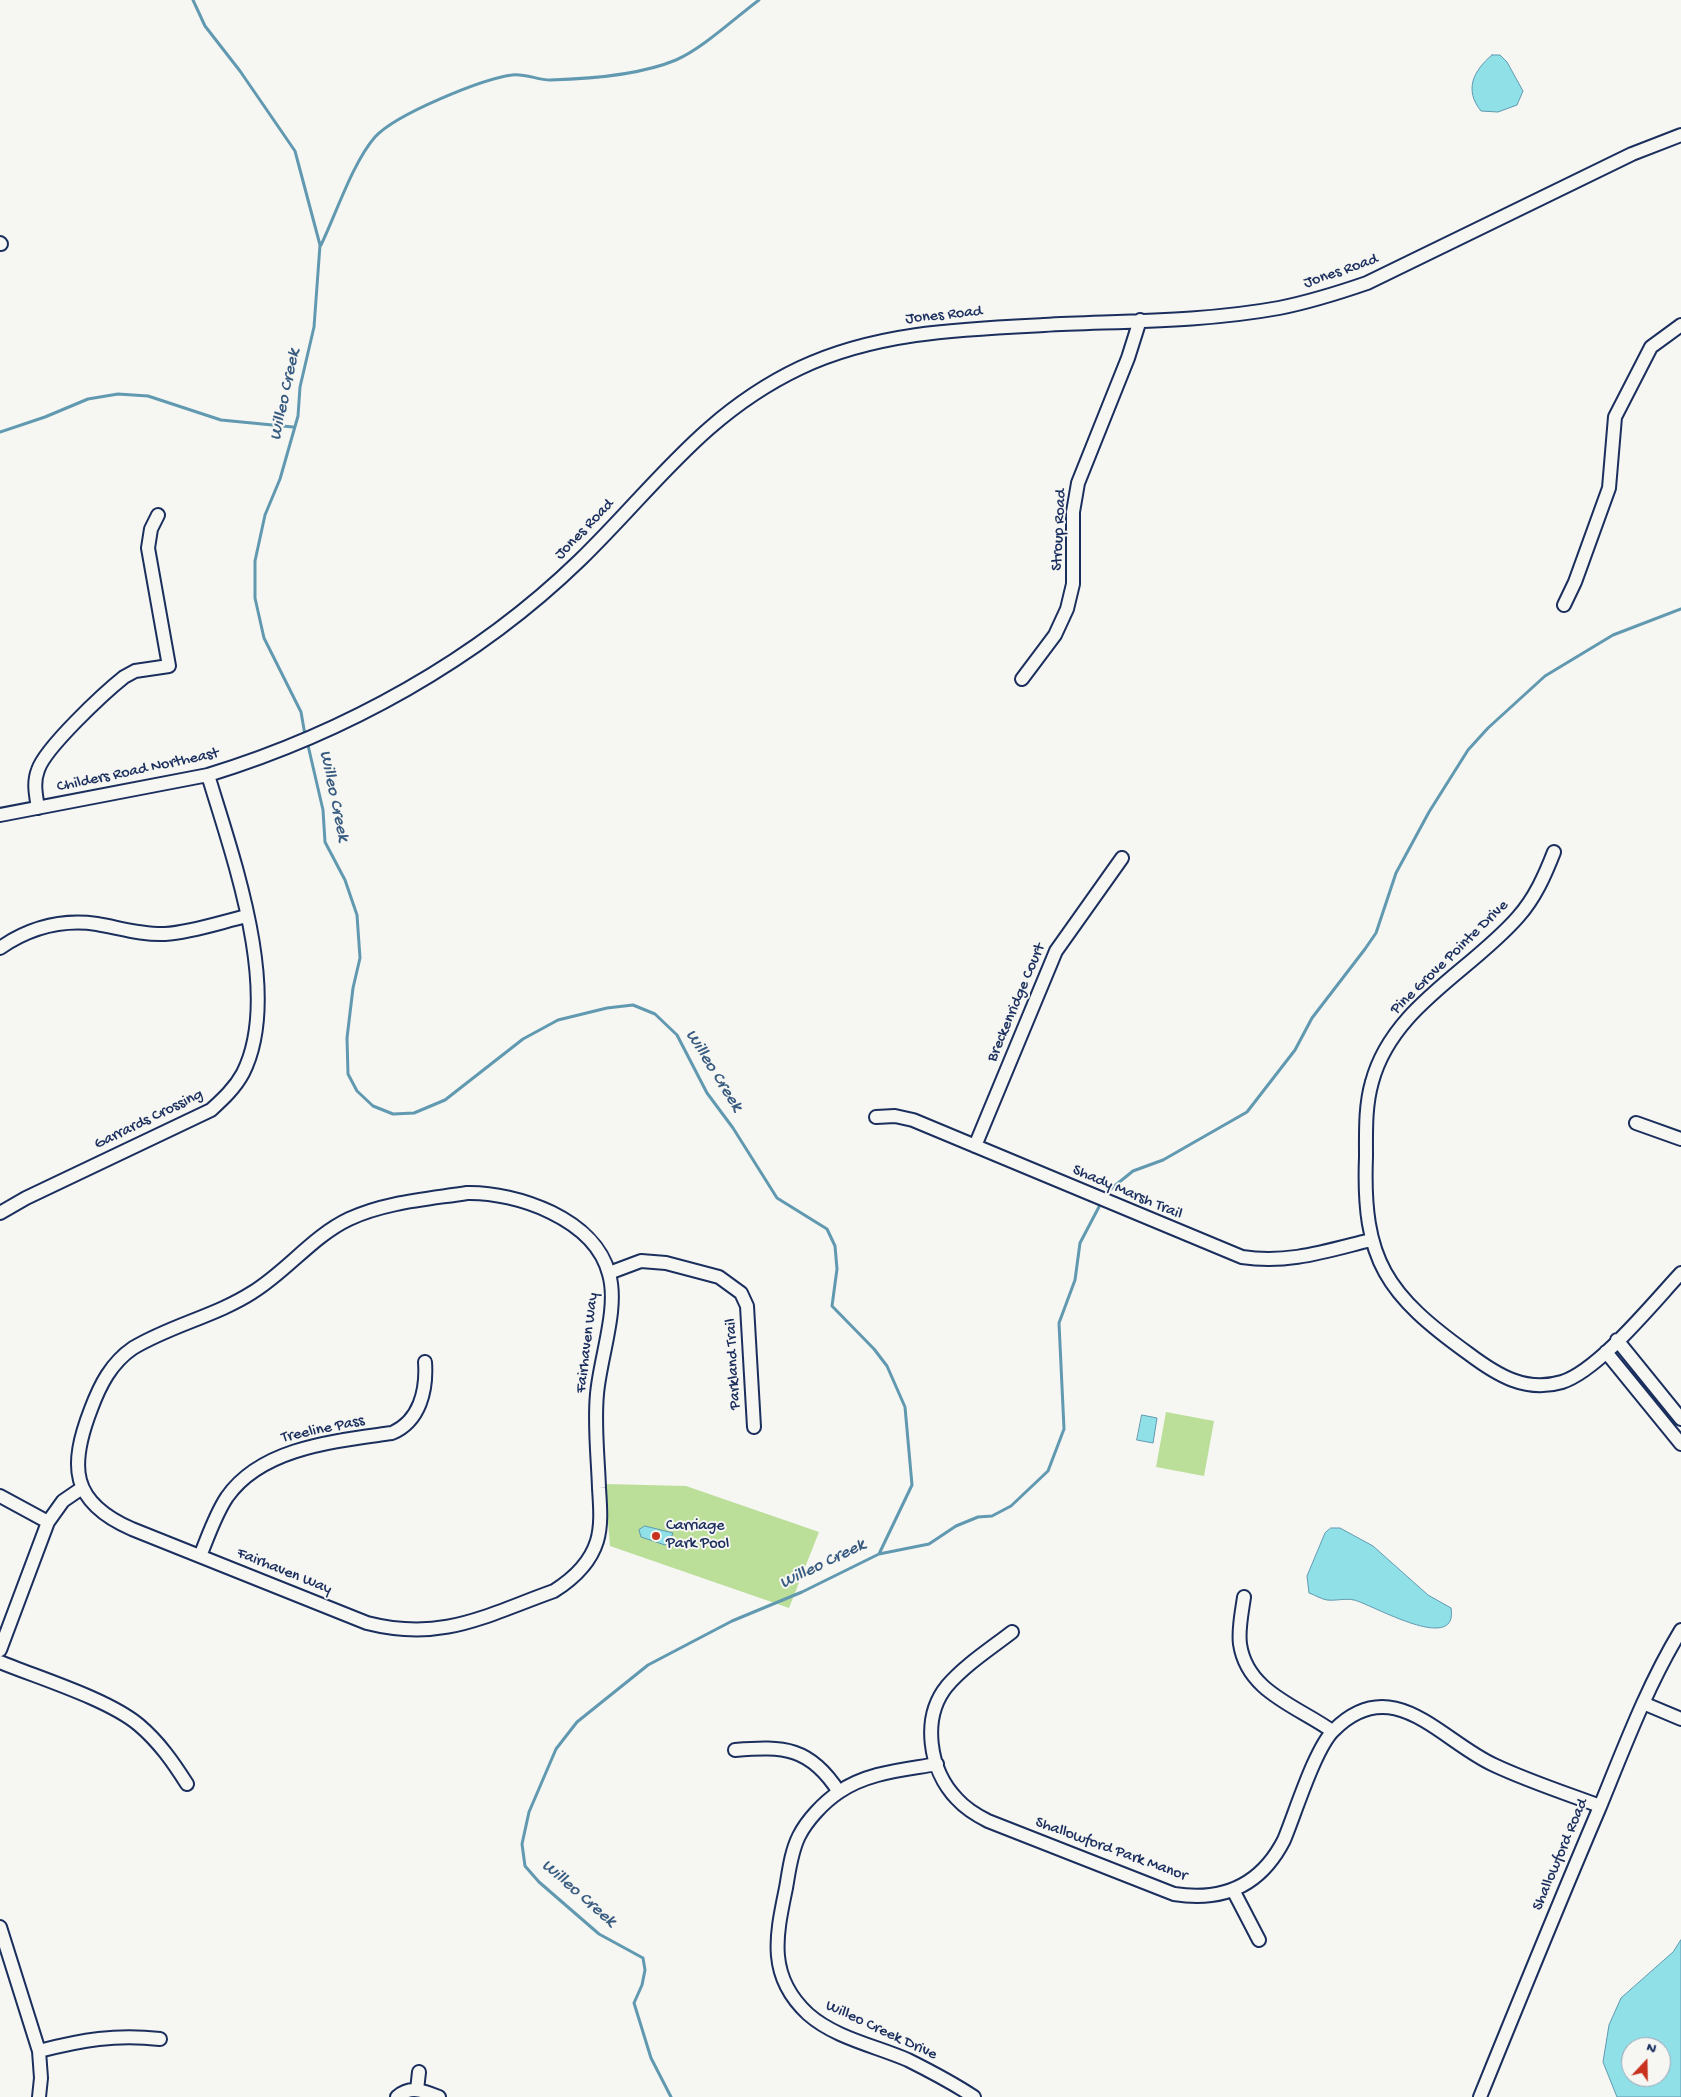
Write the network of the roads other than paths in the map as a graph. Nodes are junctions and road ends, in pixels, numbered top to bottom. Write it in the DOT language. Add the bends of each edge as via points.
graph roads {
  1 [pos="1681,135"];
  2 [pos="1140,320"];
  3 [pos="1681,325"];
  4 [pos="158,515"];
  5 [pos="1564,605"];
  6 [pos="1022,679"];
  7 [pos="307,739"];
  8 [pos="208,775"];
  9 [pos="38,808"];
  10 [pos="0,815"];
  11 [pos="1554,852"];
  12 [pos="1122,858"];
  13 [pos="247,916"];
  14 [pos="0,948"];
  15 [pos="876,1117"];
  16 [pos="1636,1123"];
  17 [pos="1681,1139"];
  18 [pos="975,1146"];
  19 [pos="0,1213"];
  20 [pos="1371,1240"];
  21 [pos="609,1273"];
  22 [pos="1681,1273"];
  23 [pos="1617,1340"];
  24 [pos="1606,1352"];
  25 [pos="425,1362"];
  26 [pos="1681,1418"];
  27 [pos="754,1426"];
  28 [pos="1681,1444"];
  29 [pos="82,1488"];
  30 [pos="0,1496"];
  31 [pos="48,1522"];
  32 [pos="200,1556"];
  33 [pos="1244,1597"];
  34 [pos="1681,1630"];
  35 [pos="1012,1632"];
  36 [pos="0,1650"];
  37 [pos="0,1662"];
  38 [pos="1644,1704"];
  39 [pos="1681,1719"];
  40 [pos="1332,1731"];
  41 [pos="735,1750"];
  42 [pos="937,1764"];
  43 [pos="187,1784"];
  44 [pos="839,1792"];
  45 [pos="1600,1806"];
  46 [pos="1233,1890"];
  47 [pos="0,1927"];
  48 [pos="1259,1940"];
  49 [pos="160,2039"];
  50 [pos="38,2051"];
  51 [pos="419,2072"];
  52 [pos="418,2090"];
  53 [pos="966,2095"];
  54 [pos="40,2097"];
  55 [pos="396,2097"];
  56 [pos="439,2097"];
  57 [pos="1480,2097"];
  1 -- 2 [label="street, Jones Road" via="1632,154 1368,283 1282,307"];
  2 -- 6 [label="street, Stroup Road" via="1078,484 1073,512 1074,578 1067,609 1046,648"];
  2 -- 7 [label="street, Jones Road" via="910,336 852,348 799,369 754,394 707,428 581,560 517,614 460,656 413,685"];
  3 -- 5 [label="street" via="1651,347 1615,416 1609,488"];
  4 -- 9 [label="street" via="151,529 148,548 169,666 135,671 124,677 50,750 37,772 34,787"];
  7 -- 8 [label="street, Childers Road Northeast"];
  8 -- 9 [label="street, Childers Road Northeast"];
  8 -- 13 [label="street, Garrards Crossing"];
  9 -- 10 [label="street, Childers Road Northeast"];
  11 -- 20 [label="street, Pine Grove Pointe Drive" via="1540,886 1518,917 1409,1017 1381,1056 1367,1111 1364,1195"];
  12 -- 18 [label="street, Breckenridge Court" via="1056,951"];
  13 -- 14 [label="street" via="167,934 96,924 62,924 26,932"];
  13 -- 19 [label="street, Garrards Crossing" via="257,960 254,1031 249,1060 225,1098 204,1114"];
  15 -- 18 [label="street, Shady Marsh Trail" via="895,1116 913,1120"];
  16 -- 17 [label="street"];
  18 -- 20 [label="street, Shady Marsh Trail" via="1242,1258 1288,1260"];
  20 -- 24 [label="street, Pine Grove Pointe Drive" via="1388,1277 1413,1310 1504,1378 1531,1385 1559,1383 1585,1371"];
  21 -- 27 [label="street, Parkland Trail" via="653,1260 719,1277 741,1293 747,1306"];
  21 -- 29 [label="street, Fairhaven Way" via="594,1246 570,1223 508,1197 467,1192 365,1212 332,1229 252,1293 146,1342 121,1358 100,1387 80,1438 77,1455"];
  21 -- 32 [label="street, Fairhaven Way" via="611,1301 596,1415 600,1523 593,1552 567,1583 554,1591 457,1626 405,1630 366,1623"];
  22 -- 23 [label="street, Pine Grove Pointe Drive"];
  23 -- 24 [label="street, Pine Grove Pointe Drive"];
  23 -- 26 [label="street"];
  24 -- 28 [label="street"];
  25 -- 32 [label="street, Treeline Pass" via="426,1384 420,1402 403,1428 295,1452 254,1469 227,1498"];
  29 -- 31 [label="street" via="63,1501"];
  29 -- 32 [label="street, Fairhaven Way" via="101,1512 114,1521"];
  30 -- 31 [label="street"];
  31 -- 36 [label="street"];
  33 -- 40 [label="street" via="1240,1642 1251,1674 1269,1693"];
  34 -- 38 [label="street, Shallowford Road"];
  35 -- 42 [label="street" via="956,1677 940,1696 930,1730"];
  37 -- 43 [label="street" via="106,1706 137,1724 167,1754"];
  38 -- 39 [label="street"];
  38 -- 45 [label="street, Shallowford Road"];
  40 -- 45 [label="street, Shallowford Park Manor" via="1365,1710 1385,1707 1406,1710 1493,1764"];
  40 -- 46 [label="street, Shallowford Park Manor" via="1278,1853 1259,1875"];
  41 -- 44 [label="street" via="771,1747 798,1754 829,1776"];
  42 -- 44 [label="street, Willeo Creek Drive" via="874,1775"];
  42 -- 46 [label="street, Shallowford Park Manor" via="956,1798 971,1812 988,1821 1174,1894 1205,1896"];
  44 -- 53 [label="street, Willeo Creek Drive" via="806,1825 794,1849 776,1936 784,1980 799,2005 822,2024 908,2061"];
  45 -- 57 [label="street, Shallowford Road"];
  46 -- 48 [label="street"];
  47 -- 50 [label="street"];
  49 -- 50 [label="street" via="113,2036"];
  50 -- 54 [label="street"];
  51 -- 52 [label="street"];
  52 -- 55 [label="street" via="408,2090"];
  52 -- 56 [label="street"];
}
